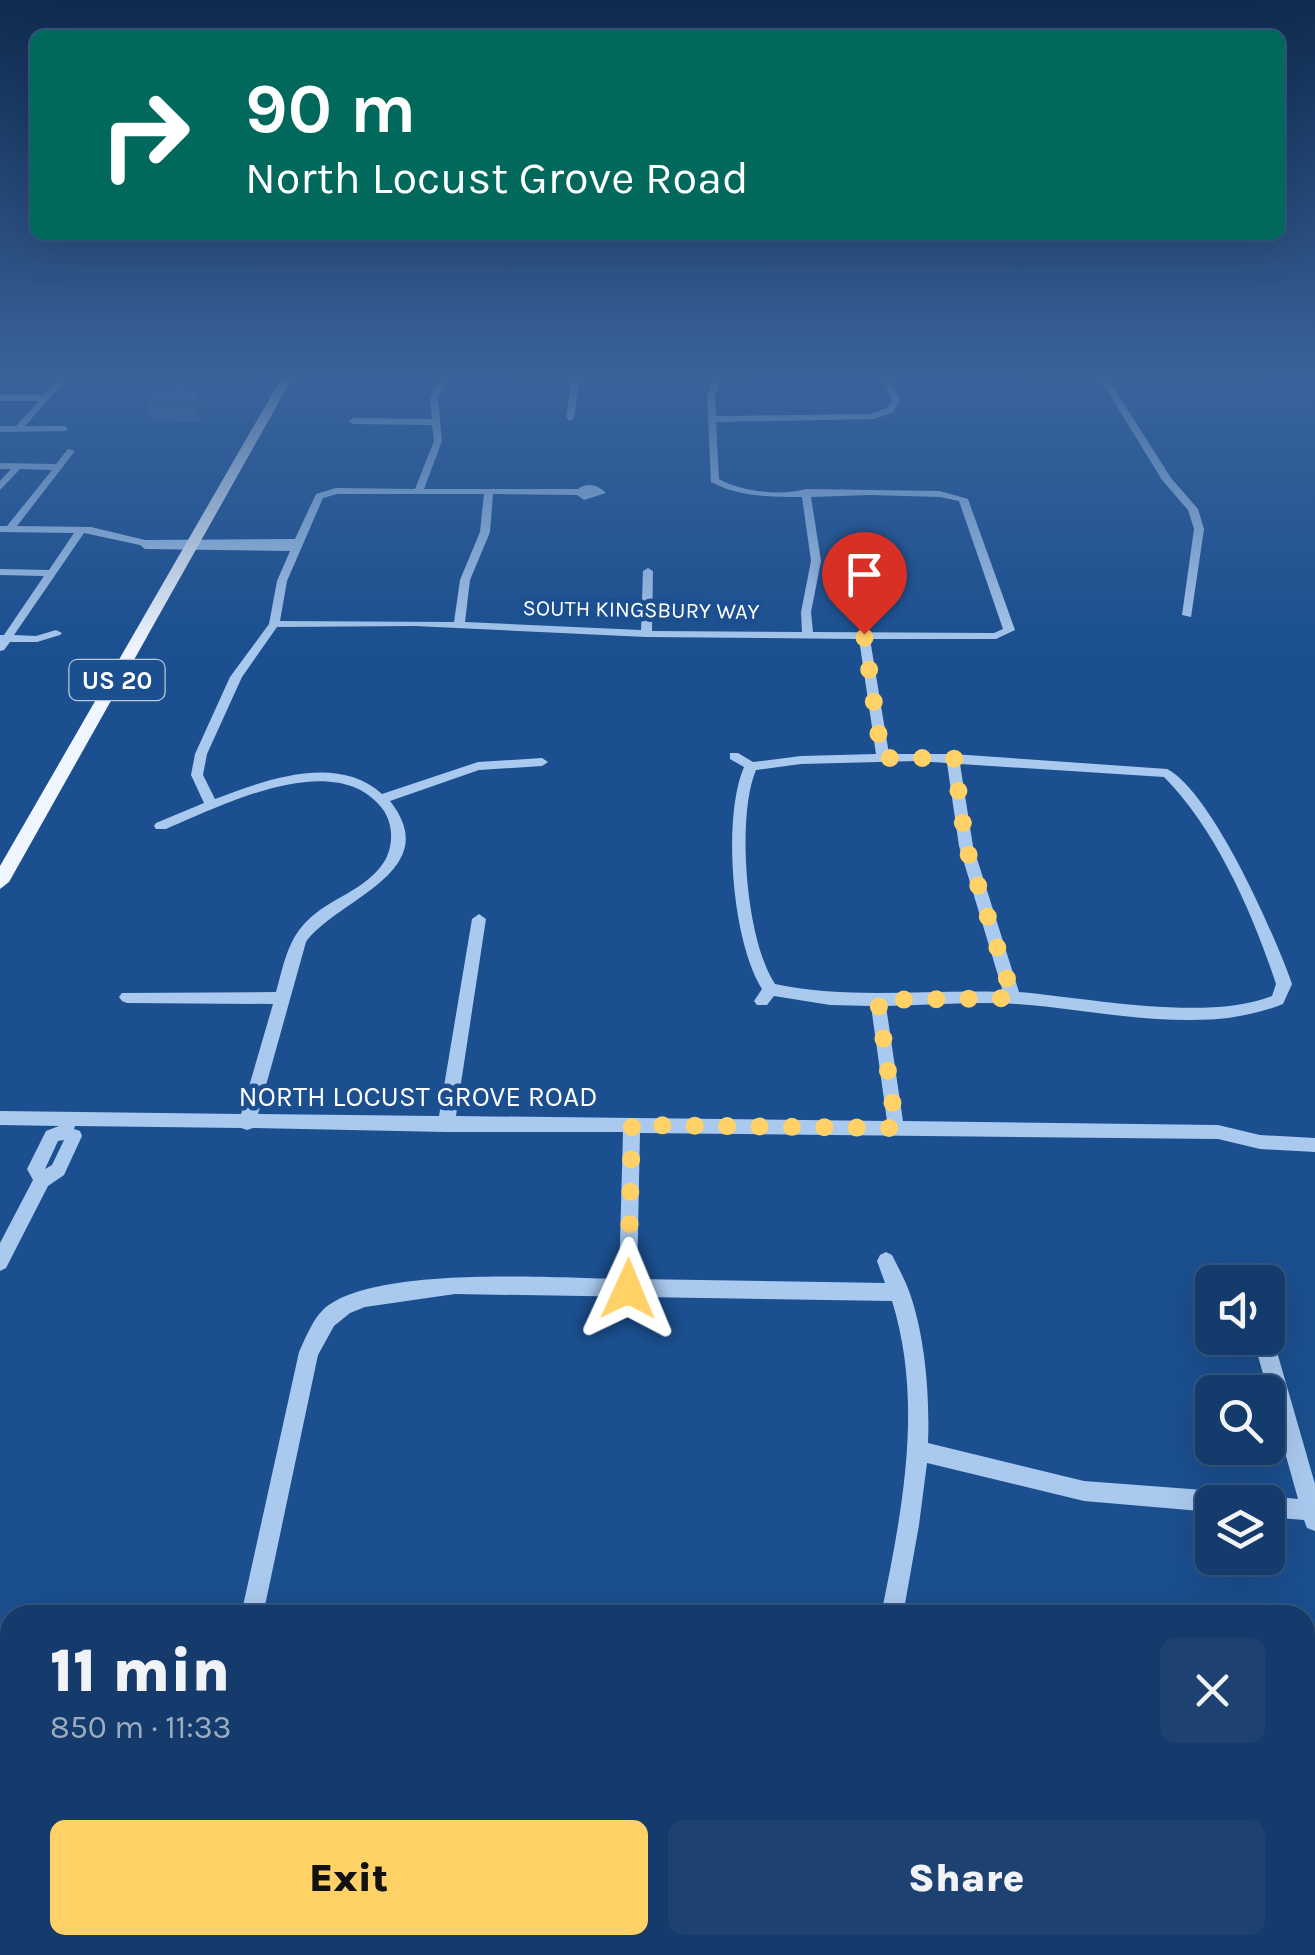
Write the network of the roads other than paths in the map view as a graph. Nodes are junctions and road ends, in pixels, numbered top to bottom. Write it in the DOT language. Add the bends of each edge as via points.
graph roads {
  1 [pos="16,468"];
  2 [pos="57,468"];
  3 [pos="236,468"];
  4 [pos="428,468"];
  5 [pos="714,468"];
  6 [pos="1161,468"];
  7 [pos="0,488"];
  8 [pos="420,490"];
  9 [pos="489,491"];
  10 [pos="580,492"];
  11 [pos="806,492"];
  12 [pos="5,529"];
  13 [pos="81,530"];
  14 [pos="192,545"];
  15 [pos="298,545"];
  16 [pos="648,571"];
  17 [pos="0,572"];
  18 [pos="52,572"];
  19 [pos="1187,615"];
  20 [pos="274,624"];
  21 [pos="459,624"];
  22 [pos="56,633"];
  23 [pos="808,633"];
  24 [pos="646,634"];
  25 [pos="864,634"];
  26 [pos="2,641"];
  27 [pos="734,756"];
  28 [pos="882,758"];
  29 [pos="954,758"];
  30 [pos="542,762"];
  31 [pos="751,766"];
  32 [pos="382,798"];
  33 [pos="212,806"];
  34 [pos="161,826"];
  35 [pos="0,882"];
  36 [pos="478,920"];
  37 [pos="128,997"];
  38 [pos="282,998"];
  39 [pos="1013,998"];
  40 [pos="878,1000"];
  41 [pos="0,1118"];
  42 [pos="247,1123"];
  43 [pos="446,1125"];
  44 [pos="632,1125"];
  45 [pos="67,1126"];
  46 [pos="896,1128"];
  47 [pos="1315,1144"];
  48 [pos="886,1261"];
  49 [pos="0,1262"];
  50 [pos="628,1289"];
  51 [pos="900,1292"];
  52 [pos="1268,1355"];
  53 [pos="920,1451"];
  54 [pos="1195,1500"];
  55 [pos="1285,1510"];
  56 [pos="1314,1515"];
  57 [pos="254,1605"];
  58 [pos="894,1605"];
  1 -- 7 [label="street"];
  2 -- 12 [label="street"];
  3 -- 14 [label="main road, US 20"];
  4 -- 8 [label="street"];
  5 -- 11 [label="street" via="719,486 746,494"];
  6 -- 19 [label="street" via="1198,522"];
  8 -- 9 [label="street"];
  8 -- 15 [label="street" via="324,493"];
  9 -- 10 [label="street"];
  9 -- 21 [label="street" via="484,537 465,580"];
  11 -- 23 [label="street" via="816,560"];
  11 -- 25 [label="street, SOUTH KINGSBURY WAY" via="966,502 1009,626 996,636"];
  12 -- 13 [label="street"];
  13 -- 14 [label="street"];
  13 -- 18 [label="street"];
  14 -- 15 [label="street"];
  14 -- 35 [label="main road, US 20"];
  15 -- 20 [label="street"];
  16 -- 24 [label="street"];
  17 -- 18 [label="street"];
  18 -- 26 [label="street"];
  20 -- 21 [label="street, SOUTH KINGSBURY WAY"];
  20 -- 33 [label="street" via="236,678 201,754 198,775"];
  21 -- 24 [label="street, SOUTH KINGSBURY WAY"];
  22 -- 26 [label="street"];
  23 -- 24 [label="street, SOUTH KINGSBURY WAY"];
  23 -- 25 [label="street, SOUTH KINGSBURY WAY"];
  25 -- 28 [label="street"];
  27 -- 31 [label="street"];
  28 -- 29 [label="street"];
  28 -- 31 [label="street"];
  29 -- 39 [label="street" via="966,846"];
  29 -- 39 [label="street" via="1167,773 1221,846 1282,974 1283,993 1259,1008 1170,1012"];
  30 -- 32 [label="street" via="478,766"];
  31 -- 40 [label="street" via="742,792 741,877 766,995"];
  32 -- 33 [label="street" via="350,782 308,777"];
  32 -- 38 [label="street" via="399,831 389,865 360,895 306,930"];
  33 -- 34 [label="street"];
  36 -- 43 [label="street"];
  37 -- 38 [label="street"];
  38 -- 42 [label="street"];
  39 -- 40 [label="street"];
  40 -- 46 [label="street"];
  41 -- 45 [label="street, NORTH LOCUST GROVE ROAD"];
  42 -- 43 [label="street, NORTH LOCUST GROVE ROAD"];
  42 -- 45 [label="street, NORTH LOCUST GROVE ROAD"];
  43 -- 44 [label="street, NORTH LOCUST GROVE ROAD"];
  44 -- 46 [label="street, NORTH LOCUST GROVE ROAD"];
  44 -- 50 [label="street"];
  45 -- 49 [label="street" via="52,1136 36,1169 42,1180"];
  46 -- 47 [label="street, NORTH LOCUST GROVE ROAD" via="1218,1132"];
  48 -- 51 [label="street"];
  50 -- 51 [label="street"];
  50 -- 57 [label="street" via="475,1283 337,1301 308,1352"];
  51 -- 53 [label="street" via="919,1382"];
  52 -- 56 [label="street"];
  53 -- 54 [label="street" via="1084,1490"];
  53 -- 58 [label="street"];
  55 -- 56 [label="street"];
}
